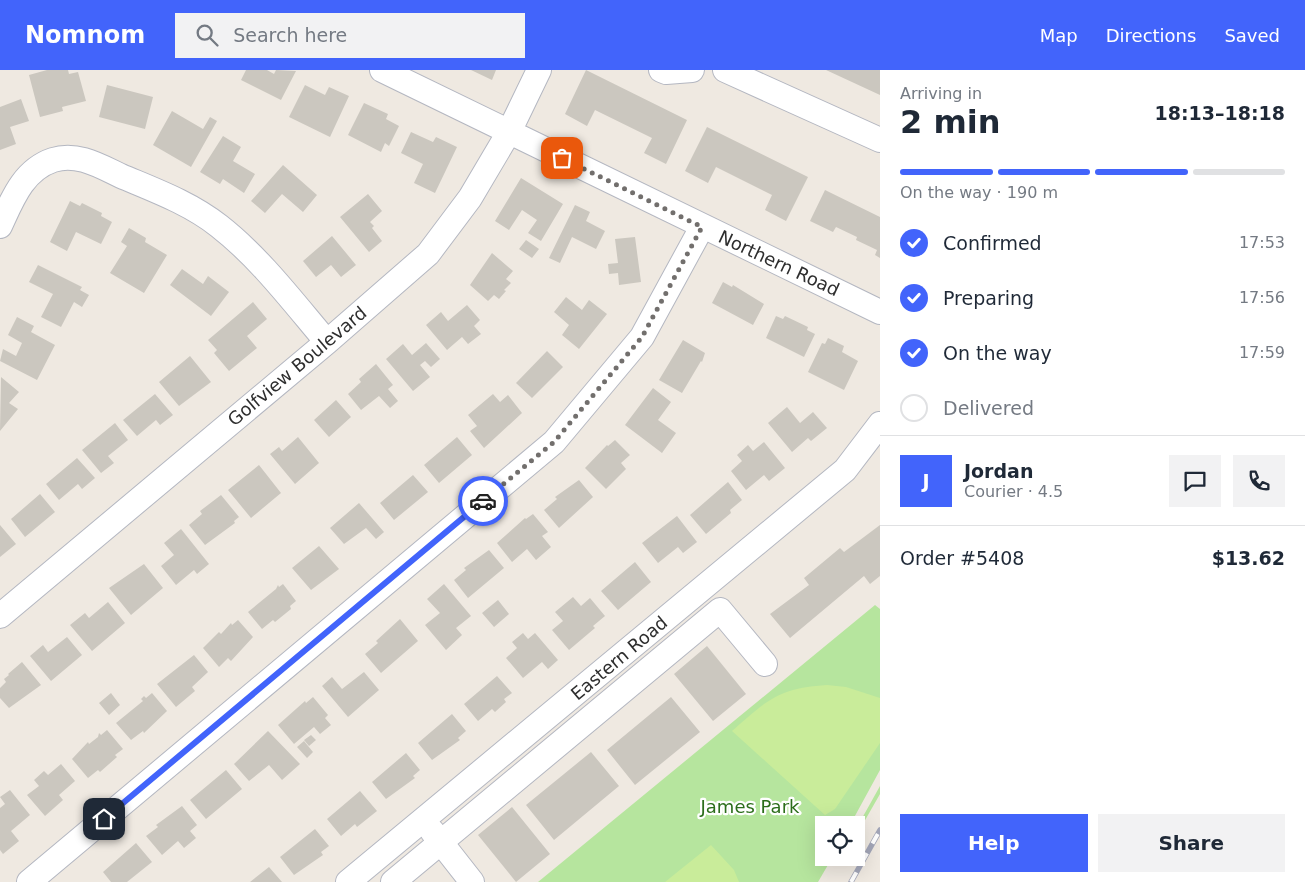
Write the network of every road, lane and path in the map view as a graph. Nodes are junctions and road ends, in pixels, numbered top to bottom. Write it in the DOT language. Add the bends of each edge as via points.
graph roads {
  1 [pos="382,70"];
  2 [pos="539,70"];
  3 [pos="661,70"];
  4 [pos="692,70"];
  5 [pos="725,70"];
  6 [pos="509,132"];
  7 [pos="880,140"];
  8 [pos="0,226"];
  9 [pos="702,227"];
  10 [pos="880,312"];
  11 [pos="327,342"];
  12 [pos="880,424"];
  13 [pos="693,596"];
  14 [pos="0,616"];
  15 [pos="711,618"];
  16 [pos="765,664"];
  17 [pos="599,674"];
  18 [pos="617,696"];
  19 [pos="525,735"];
  20 [pos="543,758"];
  21 [pos="423,820"];
  22 [pos="441,843"];
  23 [pos="29,882"];
  24 [pos="348,882"];
  25 [pos="394,882"];
  26 [pos="472,882"];
  1 -- 6 [label="street, Northern Road"];
  2 -- 6 [label="street, Golfview Boulevard"];
  3 -- 4 [label="street"];
  5 -- 7 [label="street"];
  6 -- 9 [label="street, Northern Road"];
  6 -- 11 [label="street, Golfview Boulevard" via="470,198 428,254"];
  8 -- 11 [label="street" via="20,184 39,166 54,159 83,158 189,206 218,225 252,255"];
  9 -- 10 [label="street, Northern Road"];
  9 -- 23 [label="street" via="642,337 554,442"];
  11 -- 14 [label="street, Golfview Boulevard"];
  12 -- 13 [label="street, Eastern Road" via="845,470"];
  13 -- 15 [label="street"];
  13 -- 17 [label="street, Eastern Road"];
  15 -- 16 [label="street" via="720,610"];
  15 -- 18 [label="street"];
  17 -- 18 [label="street"];
  17 -- 19 [label="street, Eastern Road"];
  18 -- 20 [label="street"];
  19 -- 20 [label="street"];
  19 -- 21 [label="street, Eastern Road"];
  20 -- 22 [label="street"];
  21 -- 22 [label="street"];
  21 -- 24 [label="street, Eastern Road"];
  22 -- 25 [label="street"];
  22 -- 26 [label="street"];
}
